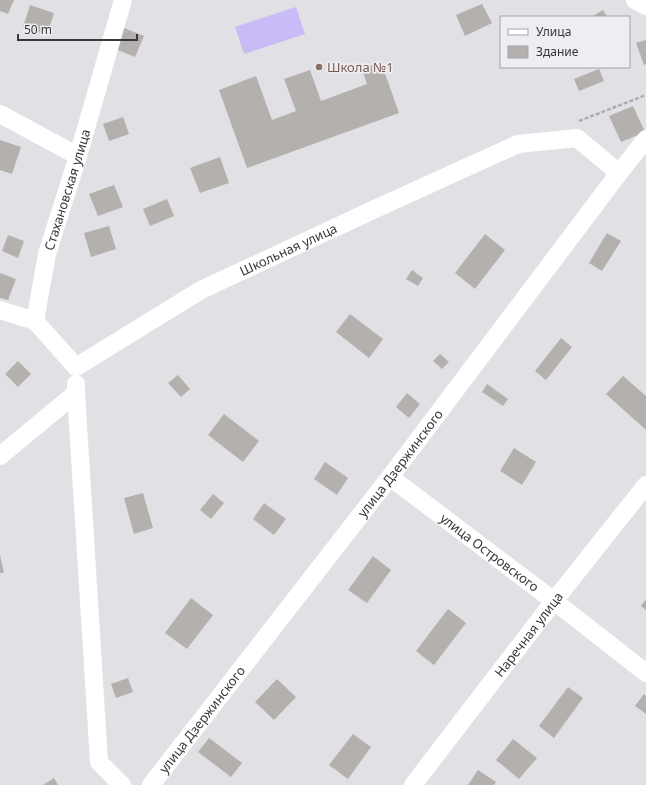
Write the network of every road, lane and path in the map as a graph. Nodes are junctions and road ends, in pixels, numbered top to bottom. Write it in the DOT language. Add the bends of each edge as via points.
graph roads {
  1 [pos="123,0"];
  2 [pos="635,0"];
  3 [pos="646,6"];
  4 [pos="646,95"];
  5 [pos="0,114"];
  6 [pos="575,122"];
  7 [pos="646,139"];
  8 [pos="78,156"];
  9 [pos="619,173"];
  10 [pos="0,310"];
  11 [pos="35,321"];
  12 [pos="76,367"];
  13 [pos="76,393"];
  14 [pos="0,456"];
  15 [pos="390,477"];
  16 [pos="646,485"];
  17 [pos="554,601"];
  18 [pos="646,673"];
  19 [pos="122,785"];
  20 [pos="151,785"];
  21 [pos="413,785"];
  1 -- 8 [label="street, Стахановская улица"];
  2 -- 3 [label="street"];
  4 -- 6 [label="path"];
  5 -- 8 [label="street"];
  7 -- 9 [label="street, улица Дзержинского"];
  8 -- 11 [label="street, Стахановская улица" via="47,254"];
  9 -- 12 [label="street, Школьная улица" via="577,138 518,144 201,290"];
  9 -- 15 [label="street, улица Дзержинского"];
  10 -- 11 [label="street"];
  11 -- 12 [label="street"];
  12 -- 13 [label="street"];
  13 -- 14 [label="street"];
  13 -- 19 [label="street" via="99,762"];
  15 -- 17 [label="street, улица Островского"];
  15 -- 20 [label="street, улица Дзержинского"];
  16 -- 17 [label="street, Наречная улица"];
  17 -- 18 [label="street, улица Островского"];
  17 -- 21 [label="street, Наречная улица"];
}
